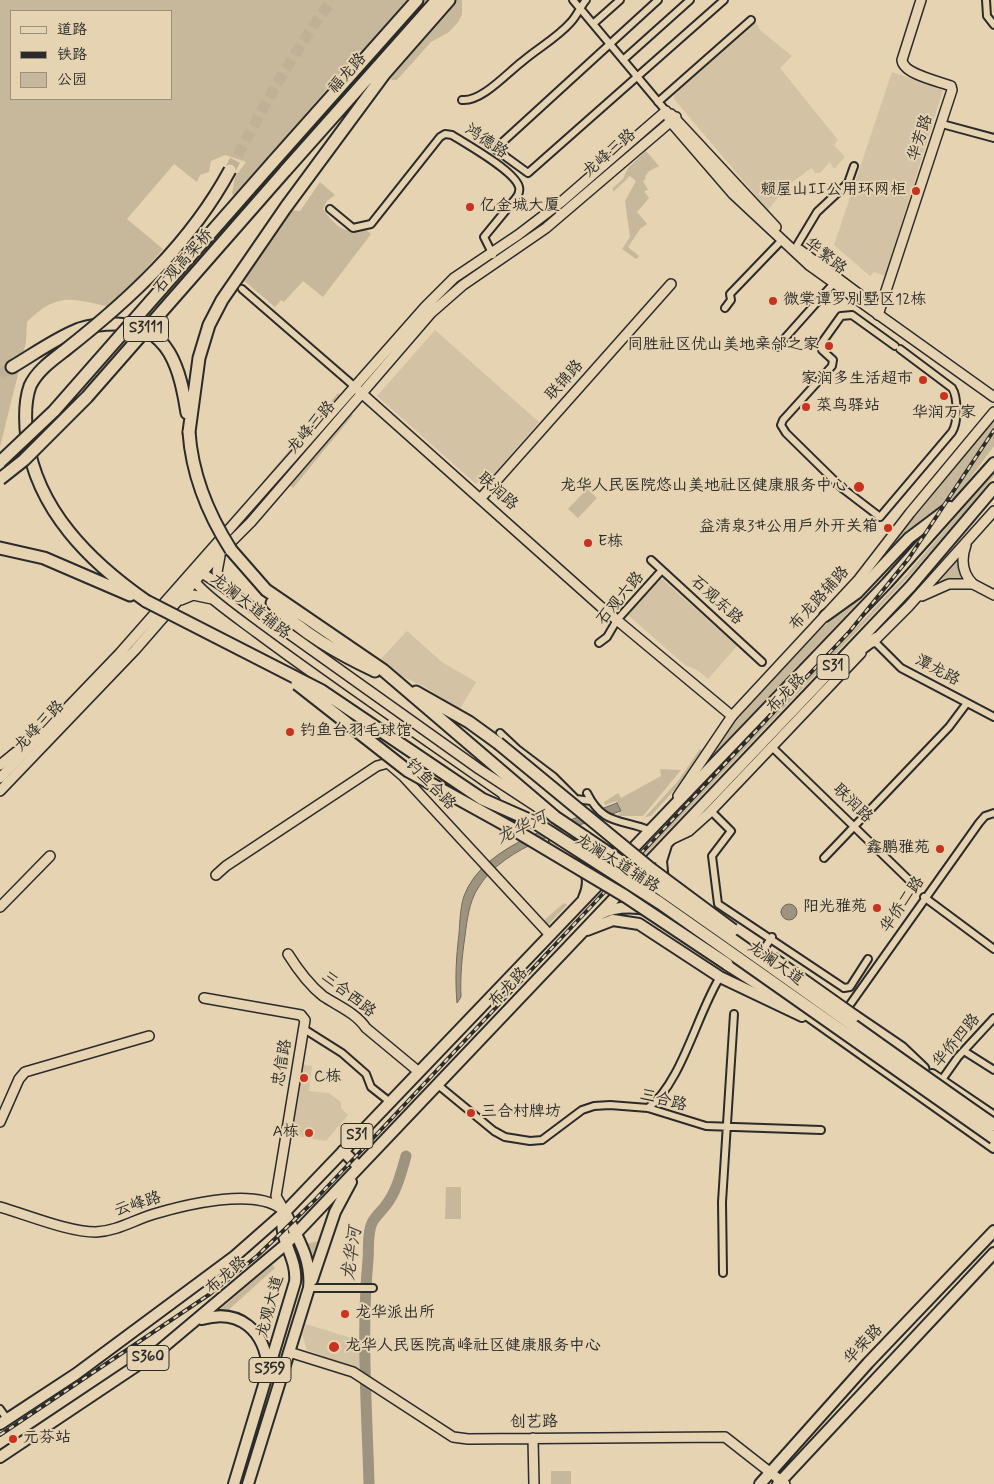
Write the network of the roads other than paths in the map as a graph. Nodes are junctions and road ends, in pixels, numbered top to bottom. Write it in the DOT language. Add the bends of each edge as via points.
graph roads {
  1 [pos="417,0"];
  2 [pos="437,0"];
  3 [pos="449,0"];
  4 [pos="573,0"];
  5 [pos="586,0"];
  6 [pos="620,0"];
  7 [pos="658,0"];
  8 [pos="690,0"];
  9 [pos="724,0"];
  10 [pos="921,0"];
  11 [pos="986,0"];
  12 [pos="580,8"];
  13 [pos="751,20"];
  14 [pos="593,24"];
  15 [pos="994,25"];
  16 [pos="610,45"];
  17 [pos="623,60"];
  18 [pos="637,77"];
  19 [pos="462,100"];
  20 [pos="658,101"];
  21 [pos="666,111"];
  22 [pos="673,119"];
  23 [pos="942,124"];
  24 [pos="994,138"];
  25 [pos="273,162"];
  26 [pos="854,166"];
  27 [pos="230,170"];
  28 [pos="284,171"];
  29 [pos="330,209"];
  30 [pos="781,241"];
  31 [pos="796,247"];
  32 [pos="491,252"];
  33 [pos="496,262"];
  34 [pos="834,283"];
  35 [pos="671,284"];
  36 [pos="242,288"];
  37 [pos="725,308"];
  38 [pos="879,312"];
  39 [pos="777,347"];
  40 [pos="897,348"];
  41 [pos="12,367"];
  42 [pos="354,386"];
  43 [pos="994,390"];
  44 [pos="362,394"];
  45 [pos="994,397"];
  46 [pos="993,414"];
  47 [pos="189,432"];
  48 [pos="0,462"];
  49 [pos="994,463"];
  50 [pos="0,479"];
  51 [pos="994,488"];
  52 [pos="969,493"];
  53 [pos="481,498"];
  54 [pos="994,511"];
  55 [pos="970,538"];
  56 [pos="0,548"];
  57 [pos="226,551"];
  58 [pos="651,560"];
  59 [pos="662,570"];
  60 [pos="192,573"];
  61 [pos="202,573"];
  62 [pos="195,582"];
  63 [pos="973,584"];
  64 [pos="225,588"];
  65 [pos="994,595"];
  66 [pos="214,600"];
  67 [pos="146,601"];
  68 [pos="175,605"];
  69 [pos="908,607"];
  70 [pos="825,616"];
  71 [pos="617,620"];
  72 [pos="875,640"];
  73 [pos="599,643"];
  74 [pos="265,662"];
  75 [pos="762,662"];
  76 [pos="821,679"];
  77 [pos="967,703"];
  78 [pos="732,716"];
  79 [pos="994,717"];
  80 [pos="500,732"];
  81 [pos="440,741"];
  82 [pos="33,744"];
  83 [pos="772,748"];
  84 [pos="430,755"];
  85 [pos="0,765"];
  86 [pos="0,778"];
  87 [pos="692,789"];
  88 [pos="0,791"];
  89 [pos="587,793"];
  90 [pos="591,801"];
  91 [pos="706,801"];
  92 [pos="670,809"];
  93 [pos="711,812"];
  94 [pos="994,813"];
  95 [pos="555,818"];
  96 [pos="534,825"];
  97 [pos="854,827"];
  98 [pos="648,834"];
  99 [pos="584,839"];
  100 [pos="668,841"];
  101 [pos="572,853"];
  102 [pos="50,856"];
  103 [pos="824,858"];
  104 [pos="619,863"];
  105 [pos="636,874"];
  106 [pos="216,875"];
  107 [pos="607,876"];
  108 [pos="910,881"];
  109 [pos="624,886"];
  110 [pos="924,898"];
  111 [pos="673,899"];
  112 [pos="581,903"];
  113 [pos="0,907"];
  114 [pos="671,916"];
  115 [pos="593,919"];
  116 [pos="550,935"];
  117 [pos="576,938"];
  118 [pos="771,939"];
  119 [pos="994,949"];
  120 [pos="288,954"];
  121 [pos="757,959"];
  122 [pos="868,959"];
  123 [pos="720,977"];
  124 [pos="204,998"];
  125 [pos="801,1011"];
  126 [pos="734,1014"];
  127 [pos="994,1018"];
  128 [pos="844,1019"];
  129 [pos="827,1028"];
  130 [pos="304,1029"];
  131 [pos="149,1036"];
  132 [pos="838,1036"];
  133 [pos="964,1051"];
  134 [pos="923,1069"];
  135 [pos="994,1070"];
  136 [pos="419,1072"];
  137 [pos="941,1081"];
  138 [pos="438,1085"];
  139 [pos="390,1102"];
  140 [pos="648,1108"];
  141 [pos="994,1117"];
  142 [pos="0,1122"];
  143 [pos="994,1124"];
  144 [pos="726,1127"];
  145 [pos="821,1130"];
  146 [pos="994,1138"];
  147 [pos="994,1147"];
  148 [pos="343,1151"];
  149 [pos="359,1167"];
  150 [pos="0,1207"];
  151 [pos="285,1212"];
  152 [pos="994,1231"];
  153 [pos="296,1234"];
  154 [pos="286,1244"];
  155 [pos="994,1253"];
  156 [pos="723,1272"];
  157 [pos="309,1288"];
  158 [pos="373,1288"];
  159 [pos="197,1321"];
  160 [pos="289,1352"];
  161 [pos="268,1376"];
  162 [pos="0,1409"];
  163 [pos="4,1421"];
  164 [pos="534,1438"];
  165 [pos="0,1458"];
  166 [pos="770,1473"];
  167 [pos="781,1483"];
  168 [pos="234,1484"];
  169 [pos="248,1484"];
  170 [pos="534,1484"];
  171 [pos="760,1484"];
  1 -- 25 [label="highway, 福龙路 / S3111"];
  2 -- 28 [label="highway, 福龙路 / S3111"];
  3 -- 47 [label="highway" via="385,73 230,286 210,325 197,368"];
  4 -- 12 [label="street, 华繁路"];
  5 -- 12 [label="street"];
  6 -- 14 [label="street"];
  7 -- 16 [label="street"];
  8 -- 17 [label="street"];
  9 -- 18 [label="street"];
  10 -- 23 [label="main road, 华芳路" via="902,63 908,71 952,88"];
  11 -- 15 [label="street" via="987,18"];
  12 -- 14 [label="street, 华繁路"];
  12 -- 19 [label="street" via="569,24 537,52 490,88"];
  13 -- 20 [label="street"];
  14 -- 16 [label="street, 华繁路"];
  16 -- 17 [label="street, 华繁路"];
  16 -- 18 [label="street" via="495,148 528,173"];
  17 -- 18 [label="street, 华繁路"];
  18 -- 20 [label="street, 华繁路"];
  20 -- 21 [label="street, 华繁路"];
  21 -- 22 [label="main road, 华繁路"];
  21 -- 32 [label="main road, 龙峰三路" via="560,203 518,236"];
  22 -- 30 [label="main road, 华繁路" via="733,194"];
  22 -- 31 [label="main road, 华繁路"];
  22 -- 33 [label="main road, 龙峰三路" via="546,228"];
  23 -- 24 [label="street"];
  23 -- 38 [label="main road, 华芳路"];
  25 -- 48 [label="highway, 石观高架桥 / S3111, bridge" via="54,411"];
  26 -- 31 [label="street" via="848,183 818,212"];
  27 -- 67 [label="highway, bridge" via="201,218 154,272 131,296 38,373 30,386 26,405 28,448 40,487 66,527 91,557 108,574"];
  28 -- 50 [label="highway, 石观高架桥 / S3111, bridge" via="87,396 24,460"];
  29 -- 32 [label="street, 鸿德路" via="353,228 371,224 440,137 448,134 507,172 519,184 516,198 484,237"];
  30 -- 34 [label="main road, 华繁路"];
  30 -- 37 [label="street" via="730,294 731,300"];
  31 -- 38 [label="main road, 华繁路"];
  32 -- 33 [label="street, 鸿德路"];
  32 -- 42 [label="main road, 龙峰三路" via="445,287"];
  33 -- 44 [label="main road, 龙峰三路" via="431,313"];
  34 -- 38 [label="main road, 华繁路"];
  34 -- 39 [label="street"];
  35 -- 53 [label="main road, 联锦路"];
  36 -- 42 [label="street, 联润路"];
  38 -- 43 [label="main road, 华繁路"];
  38 -- 45 [label="main road, 华繁路"];
  40 -- 40 [label="street" via="852,315 841,316 821,344 822,350 833,360 832,366 781,425 838,485 880,517 955,425 952,388"];
  41 -- 47 [label="highway, bridge" via="78,330 105,324 134,326 156,338 174,359 183,385"];
  42 -- 44 [label="main road, 联润路"];
  42 -- 60 [label="main road, 龙峰三路"];
  44 -- 53 [label="main road, 联润路"];
  44 -- 57 [label="main road, 龙峰三路"];
  46 -- 70 [label="main road, 布龙路辅路" via="865,572"];
  47 -- 57 [label="highway, bridge" via="202,494"];
  49 -- 52 [label="main road, 布龙路 / S31"];
  51 -- 76 [label="main road, 布龙路 / S31" via="911,586"];
  52 -- 70 [label="main road" via="909,538 857,593"];
  52 -- 87 [label="main road, 布龙路 / S31"];
  53 -- 71 [label="main road, 联润路"];
  54 -- 55 [label="main road"];
  55 -- 63 [label="main road" via="963,560 966,574"];
  55 -- 69 [label="main road"];
  56 -- 67 [label="highway" via="44,558"];
  57 -- 61 [label="main road, 龙峰三路"];
  57 -- 64 [label="main road" via="217,564 219,580"];
  57 -- 95 [label="highway, 龙澜大道" via="266,590 383,670"];
  57 -- 128 [label="highway, bridge" via="256,587 303,630 483,732 651,869"];
  58 -- 59 [label="street, 石观东路"];
  59 -- 71 [label="street, 石观六路"];
  59 -- 75 [label="street, 石观东路"];
  60 -- 61 [label="main road, 龙澜大道辅路"];
  60 -- 62 [label="main road, 龙澜大道辅路"];
  60 -- 82 [label="main road, 龙峰三路"];
  61 -- 62 [label="main road, 龙峰三路"];
  61 -- 64 [label="main road, 龙澜大道辅路"];
  62 -- 66 [label="main road, 龙澜大道辅路"];
  62 -- 68 [label="main road, 龙峰三路"];
  63 -- 65 [label="main road"];
  63 -- 69 [label="main road" via="957,582 943,585"];
  64 -- 81 [label="main road, 龙澜大道辅路"];
  66 -- 68 [label="main road" via="193,595"];
  66 -- 84 [label="main road, 龙澜大道辅路"];
  67 -- 74 [label="highway, bridge"];
  68 -- 88 [label="main road, 龙峰三路"];
  69 -- 72 [label="main road"];
  70 -- 78 [label="main road, 布龙路辅路"];
  71 -- 73 [label="street, 石观六路" via="607,637"];
  71 -- 78 [label="main road, 联润路"];
  72 -- 76 [label="main road"];
  72 -- 77 [label="street, 潭龙路" via="902,668"];
  72 -- 83 [label="main road"];
  74 -- 96 [label="highway, 龙澜大道, bridge" via="343,703 482,799"];
  74 -- 125 [label="highway, bridge" via="408,770 625,896"];
  76 -- 91 [label="main road, 布龙路 / S31"];
  77 -- 79 [label="street, 潭龙路"];
  77 -- 97 [label="street" via="949,727"];
  78 -- 92 [label="main road, 布龙路辅路"];
  80 -- 90 [label="street" via="576,799"];
  81 -- 84 [label="main road"];
  81 -- 95 [label="main road, 龙澜大道辅路"];
  82 -- 85 [label="main road"];
  82 -- 86 [label="main road, 龙峰三路"];
  83 -- 93 [label="main road"];
  83 -- 97 [label="street, 联润路"];
  84 -- 96 [label="main road, 龙澜大道辅路"];
  87 -- 91 [label="main road"];
  87 -- 92 [label="main road, 布龙路 / S31"];
  89 -- 90 [label="street"];
  90 -- 98 [label="street" via="608,818"];
  91 -- 100 [label="main road, 布龙路 / S31"];
  92 -- 98 [label="main road, 布龙路 / S31"];
  93 -- 100 [label="main road" via="689,831"];
  93 -- 118 [label="street" via="731,831 712,856 716,901"];
  94 -- 110 [label="street, 华侨二路" via="979,823"];
  95 -- 99 [label="main road, 龙澜大道辅路, bridge"];
  95 -- 143 [label="highway, 龙澜大道, bridge" via="752,952"];
  96 -- 101 [label="main road, 龙澜大道辅路"];
  96 -- 146 [label="highway, 龙澜大道, bridge" via="660,903"];
  97 -- 103 [label="street"];
  97 -- 108 [label="street, 联润路"];
  98 -- 99 [label="main road" via="616,849"];
  98 -- 104 [label="main road, 布龙路 / S31"];
  99 -- 104 [label="main road, 龙澜大道辅路"];
  100 -- 105 [label="main road, 布龙路 / S31"];
  100 -- 111 [label="main road" via="663,851 661,871 665,890"];
  101 -- 107 [label="main road, 龙澜大道辅路"];
  101 -- 112 [label="main road" via="588,876 587,892"];
  102 -- 113 [label="main road"];
  104 -- 105 [label="main road, 龙澜大道辅路"];
  104 -- 107 [label="main road, 布龙路 / S31"];
  105 -- 109 [label="main road, 布龙路 / S31"];
  105 -- 111 [label="main road, 龙澜大道辅路"];
  106 -- 116 [label="main road, 钓鱼合路" via="384,763 403,776"];
  107 -- 109 [label="main road, 龙澜大道辅路"];
  107 -- 112 [label="main road, 布龙路 / S31"];
  109 -- 114 [label="main road, 龙澜大道辅路"];
  109 -- 115 [label="main road, 布龙路 / S31"];
  110 -- 119 [label="street"];
  110 -- 128 [label="street, 华侨二路"];
  111 -- 121 [label="main road, 龙澜大道辅路"];
  112 -- 116 [label="main road, 布龙路 / S31"];
  114 -- 115 [label="main road" via="647,909 625,908 608,910"];
  114 -- 125 [label="main road, 龙澜大道辅路" via="778,991"];
  115 -- 117 [label="main road, 布龙路 / S31"];
  116 -- 136 [label="main road, 布龙路 / S31"];
  117 -- 123 [label="main road" via="604,922 629,921 651,931"];
  117 -- 138 [label="main road, 布龙路 / S31"];
  118 -- 121 [label="street"];
  118 -- 122 [label="street" via="844,988 850,986"];
  120 -- 136 [label="main road, 三合西路" via="297,970 316,990 360,1020"];
  121 -- 128 [label="main road, 龙澜大道辅路"];
  123 -- 129 [label="main road"];
  123 -- 140 [label="street" via="706,1000 666,1090"];
  124 -- 130 [label="main road, 忠信路" via="301,1015 305,1020"];
  125 -- 129 [label="main road, 龙澜大道辅路"];
  126 -- 144 [label="street"];
  127 -- 133 [label="street, 华侨四路"];
  128 -- 129 [label="main road"];
  128 -- 132 [label="main road"];
  128 -- 134 [label="highway" via="901,1048"];
  129 -- 132 [label="main road, 龙澜大道辅路"];
  130 -- 139 [label="street" via="342,1053"];
  130 -- 151 [label="main road, 忠信路" via="276,1196"];
  131 -- 142 [label="main road" via="26,1072 19,1079"];
  132 -- 147 [label="main road, 龙澜大道辅路"];
  133 -- 135 [label="street"];
  133 -- 137 [label="street, 华侨四路"];
  134 -- 137 [label="main road"];
  136 -- 139 [label="main road, 布龙路 / S31"];
  137 -- 141 [label="main road"];
  138 -- 140 [label="street, 三合路" via="494,1131 505,1137 530,1141 542,1140 570,1117 594,1106"];
  138 -- 149 [label="main road, 布龙路 / S31"];
  139 -- 148 [label="main road, 布龙路 / S31"];
  140 -- 144 [label="street, 三合路" via="696,1123"];
  144 -- 145 [label="street, 三合路"];
  144 -- 156 [label="street"];
  148 -- 149 [label="main road"];
  148 -- 151 [label="main road, 布龙路 / S31"];
  149 -- 153 [label="main road, 布龙路 / S360"];
  149 -- 157 [label="main road" via="335,1212"];
  150 -- 151 [label="main road, 云峰路" via="95,1232 117,1229 155,1214 224,1200 265,1201"];
  151 -- 153 [label="main road, 龙观大道 / S359"];
  151 -- 154 [label="main road, 龙观大道 / S359" via="282,1226"];
  151 -- 163 [label="main road, 布龙路 / S360" via="196,1286 76,1374"];
  152 -- 166 [label="main road, 华荣路"];
  153 -- 154 [label="main road, 布龙路 / S360"];
  153 -- 157 [label="main road, 龙观大道 / S359" via="309,1266"];
  154 -- 159 [label="main road, 布龙路 / S360"];
  154 -- 161 [label="main road, 龙观大道 / S359" via="295,1264 295,1278"];
  155 -- 167 [label="main road, 华荣路"];
  157 -- 158 [label="street"];
  157 -- 160 [label="main road, 龙观大道 / S359"];
  159 -- 161 [label="main road" via="222,1315 238,1319 248,1326 263,1347"];
  159 -- 165 [label="main road, 布龙路 / S360"];
  160 -- 164 [label="main road, 创艺路" via="359,1376 453,1437"];
  160 -- 169 [label="main road, 龙观大道 / S359"];
  161 -- 168 [label="main road, 龙观大道 / S359"];
  162 -- 163 [label="street"];
  164 -- 166 [label="main road, 创艺路" via="725,1437"];
  164 -- 170 [label="main road"];
  166 -- 167 [label="main road, 创艺路"];
  166 -- 171 [label="main road, 华荣路"];
}
